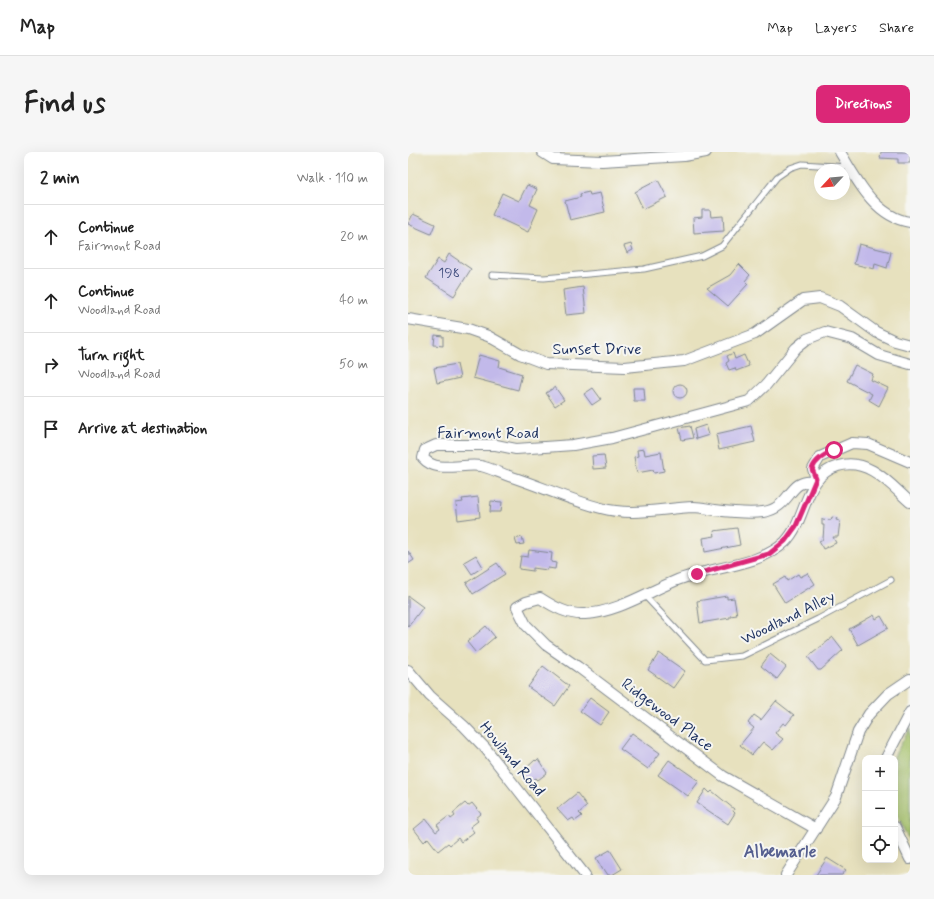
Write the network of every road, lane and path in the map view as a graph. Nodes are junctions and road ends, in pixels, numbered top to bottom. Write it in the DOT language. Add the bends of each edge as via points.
graph roads {
  1 [pos="542,152"];
  2 [pos="706,152"];
  3 [pos="840,152"];
  4 [pos="846,164"];
  5 [pos="814,165"];
  6 [pos="850,170"];
  7 [pos="910,222"];
  8 [pos="492,275"];
  9 [pos="408,319"];
  10 [pos="910,345"];
  11 [pos="910,364"];
  12 [pos="910,462"];
  13 [pos="815,481"];
  14 [pos="910,502"];
  15 [pos="891,580"];
  16 [pos="645,596"];
  17 [pos="408,670"];
  18 [pos="910,679"];
  19 [pos="910,712"];
  20 [pos="888,755"];
  21 [pos="816,829"];
  22 [pos="898,833"];
  23 [pos="910,859"];
  24 [pos="585,875"];
  25 [pos="786,875"];
  1 -- 2 [label="street" via="553,159 602,161 684,156"];
  3 -- 4 [label="street"];
  5 -- 8 [label="lane" via="802,164 777,177 722,246 702,256 644,270 544,278"];
  6 -- 7 [label="street" via="874,203 901,221"];
  9 -- 10 [label="street, Sunset Drive" via="468,329 546,364 625,367 684,361 755,334 803,300 820,298 840,306 876,332"];
  11 -- 13 [label="street, Fairmont Road" via="879,355 852,339 825,332 807,339 796,348 766,385 749,401 612,438 573,445 516,449 496,445 436,445 425,450 423,458 428,463 441,467 481,466 580,502 602,509 625,512 695,507 742,514 765,512 787,499 799,483"];
  12 -- 13 [label="street" via="868,444 852,443 820,457 812,469"];
  13 -- 14 [label="street" via="826,471 838,466 857,464 870,468"];
  13 -- 16 [label="street" via="796,526 785,541 769,554 675,580"];
  15 -- 16 [label="lane, Woodland Alley" via="742,656 705,660"];
  16 -- 21 [label="street, Ridgewood Place" via="597,613 571,614 553,607 540,598 517,607 526,625 546,645 578,666 723,776"];
  17 -- 24 [label="street, Howland Road" via="430,696 486,749"];
  18 -- 21 [label="street" via="888,694 869,714 858,732 836,797"];
  19 -- 20 [label="street"];
  21 -- 25 [label="street"];
  22 -- 23 [label="street"];
}
